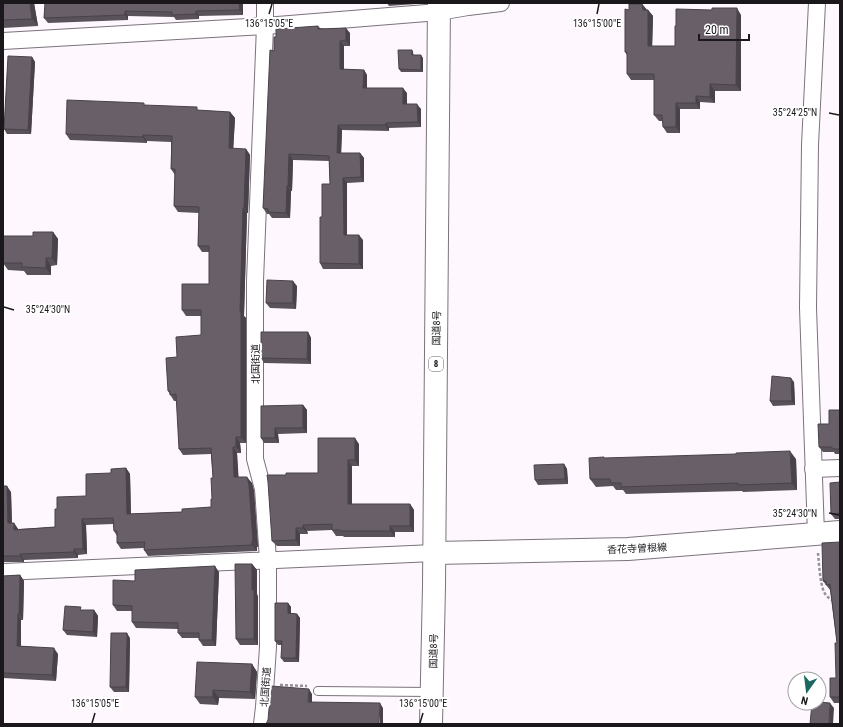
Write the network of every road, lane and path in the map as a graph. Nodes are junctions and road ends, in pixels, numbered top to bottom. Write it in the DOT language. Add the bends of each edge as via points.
graph roads {
  1 [pos="265,3"];
  2 [pos="501,3"];
  3 [pos="817,3"];
  4 [pos="439,7"];
  5 [pos="265,26"];
  6 [pos="3,41"];
  7 [pos="840,468"];
  8 [pos="813,469"];
  9 [pos="840,532"];
  10 [pos="816,534"];
  11 [pos="434,553"];
  12 [pos="268,560"];
  13 [pos="3,572"];
  14 [pos="840,603"];
  15 [pos="266,685"];
  16 [pos="318,691"];
  17 [pos="432,692"];
  18 [pos="262,724"];
  19 [pos="431,724"];
  1 -- 5 [label="street, 北国街道"];
  2 -- 4 [label="street"];
  3 -- 8 [label="street" via="810,145 808,300"];
  4 -- 5 [label="street"];
  4 -- 11 [label="main road, 国道8号 / 8"];
  5 -- 6 [label="street"];
  5 -- 12 [label="street, 北国街道" via="255,281 255,443 263,489"];
  7 -- 8 [label="street"];
  8 -- 10 [label="street"];
  9 -- 10 [label="main road, 香花寺曽根線"];
  10 -- 11 [label="main road, 香花寺曽根線" via="628,550"];
  10 -- 14 [label="path" via="824,593 833,601"];
  11 -- 12 [label="street"];
  11 -- 17 [label="main road, 国道8号 / 8"];
  12 -- 13 [label="street"];
  12 -- 15 [label="street, 北国街道"];
  15 -- 16 [label="path" via="312,686"];
  15 -- 18 [label="street, 北国街道"];
  16 -- 17 [label="lane"];
  17 -- 19 [label="main road, 国道8号 / 8"];
}
